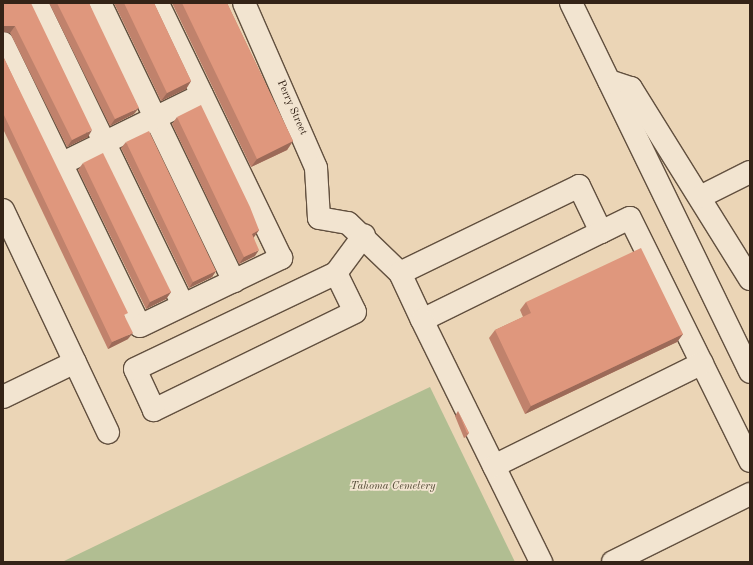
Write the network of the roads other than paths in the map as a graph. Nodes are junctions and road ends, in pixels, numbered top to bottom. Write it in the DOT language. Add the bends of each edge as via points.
graph roads {
  1 [pos="38,3"];
  2 [pos="100,3"];
  3 [pos="158,3"];
  4 [pos="244,3"];
  5 [pos="571,3"];
  6 [pos="3,43"];
  7 [pos="609,81"];
  8 [pos="202,96"];
  9 [pos="156,118"];
  10 [pos="105,142"];
  11 [pos="61,164"];
  12 [pos="750,172"];
  13 [pos="700,196"];
  14 [pos="3,210"];
  15 [pos="601,232"];
  16 [pos="364,235"];
  17 [pos="336,273"];
  18 [pos="400,273"];
  19 [pos="750,279"];
  20 [pos="234,281"];
  21 [pos="183,305"];
  22 [pos="422,320"];
  23 [pos="75,362"];
  24 [pos="702,363"];
  25 [pos="750,372"];
  26 [pos="3,397"];
  27 [pos="108,432"];
  28 [pos="750,461"];
  29 [pos="494,466"];
  30 [pos="750,494"];
  31 [pos="541,562"];
  32 [pos="613,562"];
  1 -- 10 [label="street"];
  2 -- 9 [label="street"];
  3 -- 8 [label="street"];
  4 -- 16 [label="street, Perry Street" via="316,168 319,218 348,223"];
  5 -- 7 [label="street"];
  6 -- 11 [label="street"];
  7 -- 13 [label="street" via="631,88"];
  7 -- 25 [label="street"];
  8 -- 9 [label="street"];
  8 -- 20 [label="street" via="281,258"];
  9 -- 10 [label="street"];
  9 -- 20 [label="street"];
  10 -- 11 [label="street"];
  10 -- 21 [label="street"];
  11 -- 21 [label="street" via="140,326"];
  12 -- 13 [label="street"];
  13 -- 19 [label="street"];
  14 -- 23 [label="street"];
  15 -- 18 [label="street" via="579,186"];
  15 -- 22 [label="street"];
  15 -- 24 [label="street" via="630,218"];
  16 -- 17 [label="street"];
  16 -- 18 [label="street"];
  17 -- 17 [label="street" via="135,369 154,410 355,312"];
  18 -- 22 [label="street"];
  20 -- 21 [label="street"];
  22 -- 29 [label="street"];
  23 -- 26 [label="street"];
  23 -- 27 [label="street"];
  24 -- 28 [label="street"];
  24 -- 29 [label="street"];
  29 -- 31 [label="street"];
  30 -- 32 [label="street"];
}
